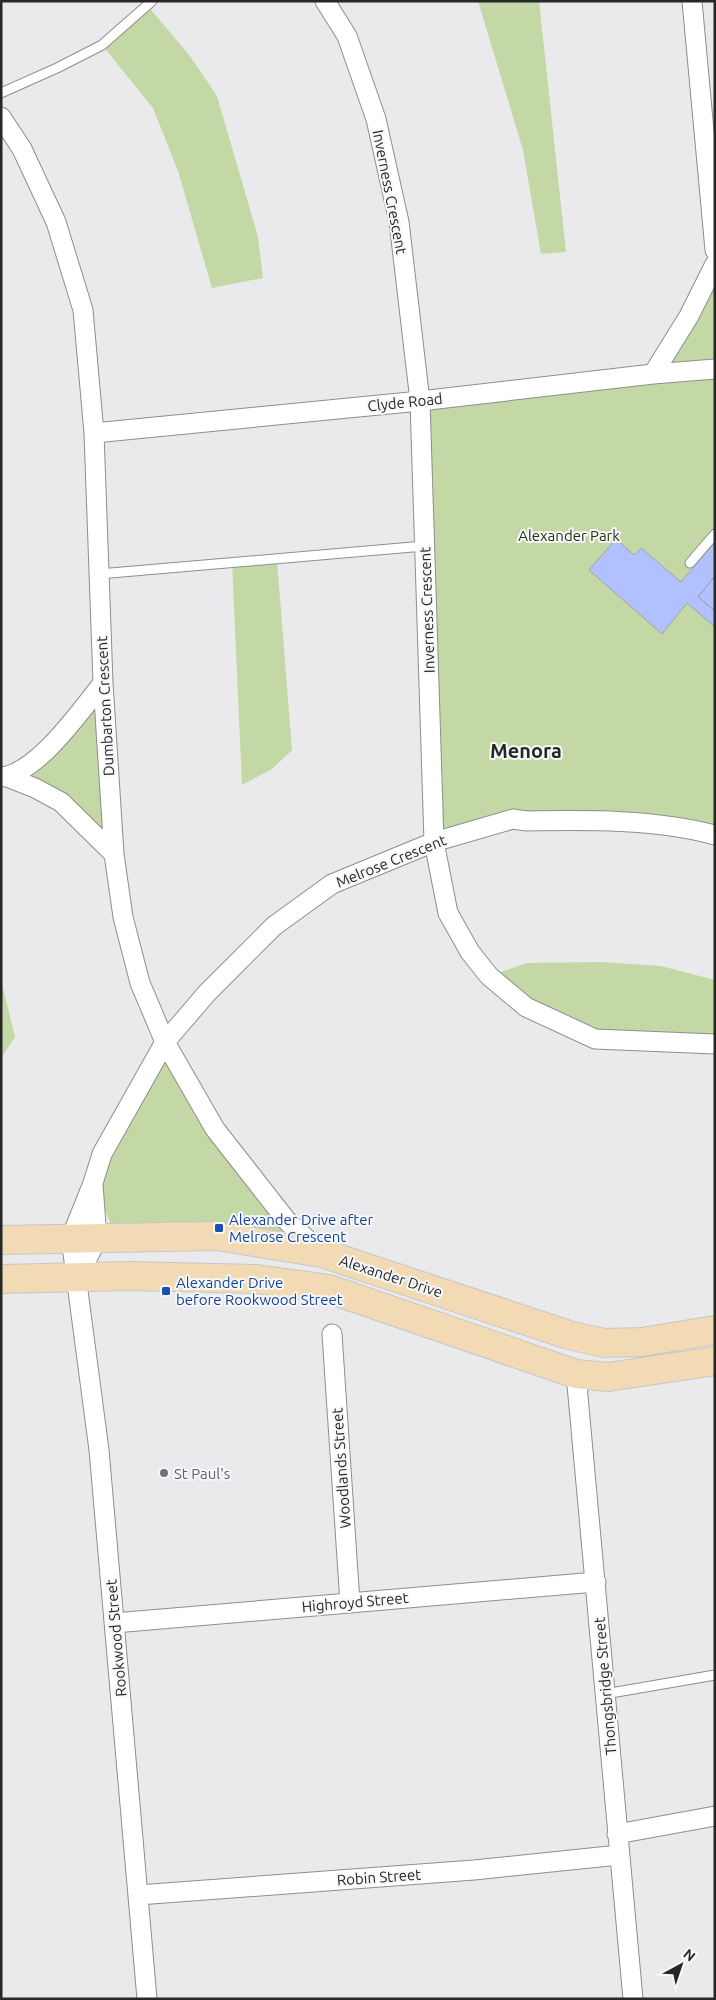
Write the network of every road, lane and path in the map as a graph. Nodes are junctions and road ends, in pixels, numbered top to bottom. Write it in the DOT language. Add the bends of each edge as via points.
graph roads {
  1 [pos="152,1"];
  2 [pos="325,1"];
  3 [pos="692,1"];
  4 [pos="1,93"];
  5 [pos="1,117"];
  6 [pos="715,250"];
  7 [pos="715,264"];
  8 [pos="715,369"];
  9 [pos="653,374"];
  10 [pos="420,400"];
  11 [pos="94,433"];
  12 [pos="715,534"];
  13 [pos="424,546"];
  14 [pos="690,563"];
  15 [pos="99,574"];
  16 [pos="103,683"];
  17 [pos="4,777"];
  18 [pos="715,835"];
  19 [pos="434,842"];
  20 [pos="114,854"];
  21 [pos="165,1042"];
  22 [pos="715,1044"];
  23 [pos="93,1183"];
  24 [pos="84,1238"];
  25 [pos="1,1240"];
  26 [pos="322,1253"];
  27 [pos="78,1277"];
  28 [pos="1,1279"];
  29 [pos="715,1330"];
  30 [pos="332,1334"];
  31 [pos="715,1361"];
  32 [pos="576,1374"];
  33 [pos="596,1582"];
  34 [pos="350,1603"];
  35 [pos="114,1623"];
  36 [pos="715,1675"];
  37 [pos="605,1694"];
  38 [pos="715,1816"];
  39 [pos="617,1834"];
  40 [pos="619,1855"];
  41 [pos="138,1895"];
  42 [pos="147,1999"];
  43 [pos="633,1999"];
  1 -- 4 [label="lane" via="102,45"];
  2 -- 10 [label="street, Inverness Crescent" via="348,36 376,118 399,222"];
  3 -- 6 [label="street"];
  5 -- 11 [label="street, Dumbarton Crescent" via="22,148 56,222 83,310"];
  7 -- 9 [label="street" via="689,316"];
  8 -- 9 [label="street, Clyde Road"];
  9 -- 10 [label="street, Clyde Road"];
  10 -- 11 [label="street, Clyde Road"];
  10 -- 13 [label="street, Inverness Crescent"];
  11 -- 15 [label="street, Dumbarton Crescent"];
  12 -- 14 [label="lane"];
  13 -- 15 [label="lane"];
  13 -- 19 [label="street, Inverness Crescent"];
  15 -- 16 [label="street, Dumbarton Crescent"];
  16 -- 17 [label="street" via="51,748 32,763"];
  16 -- 20 [label="street, Dumbarton Crescent"];
  17 -- 20 [label="street" via="61,802"];
  18 -- 19 [label="street, Melrose Crescent" via="614,820 513,819"];
  19 -- 21 [label="street, Melrose Crescent" via="332,884 274,926 207,993"];
  19 -- 22 [label="street, Inverness Crescent" via="448,913 470,952 489,976 526,1007 595,1039"];
  20 -- 21 [label="street, Dumbarton Crescent" via="123,917 140,983"];
  21 -- 23 [label="street, Melrose Crescent" via="102,1154"];
  21 -- 26 [label="street, Dumbarton Crescent" via="215,1129 287,1220"];
  23 -- 24 [label="street, Melrose Crescent"];
  23 -- 24 [label="street, Melrose Crescent" via="83,1205"];
  24 -- 25 [label="main road, Alexander Drive"];
  24 -- 26 [label="main road, Alexander Drive" via="217,1236"];
  24 -- 27 [label="street, Melrose Crescent"];
  24 -- 27 [label="street, Melrose Crescent"];
  26 -- 29 [label="main road, Alexander Drive" via="569,1335 604,1343 642,1342"];
  27 -- 28 [label="main road, Alexander Drive"];
  27 -- 32 [label="main road, Alexander Drive" via="256,1279 330,1289"];
  27 -- 35 [label="street, Rookwood Street" via="99,1450"];
  30 -- 34 [label="street, Woodlands Street"];
  31 -- 32 [label="main road, Alexander Drive" via="608,1377"];
  32 -- 33 [label="street, Thongsbridge Street"];
  33 -- 34 [label="street, Highroyd Street"];
  33 -- 37 [label="street, Thongsbridge Street"];
  34 -- 35 [label="street, Highroyd Street"];
  35 -- 41 [label="street, Rookwood Street"];
  36 -- 37 [label="lane"];
  37 -- 39 [label="street, Thongsbridge Street"];
  38 -- 39 [label="street"];
  39 -- 40 [label="street, Thongsbridge Street"];
  40 -- 41 [label="street, Robin Street" via="474,1870"];
  40 -- 43 [label="street, Thongsbridge Street"];
  41 -- 42 [label="street, Rookwood Street"];
}
